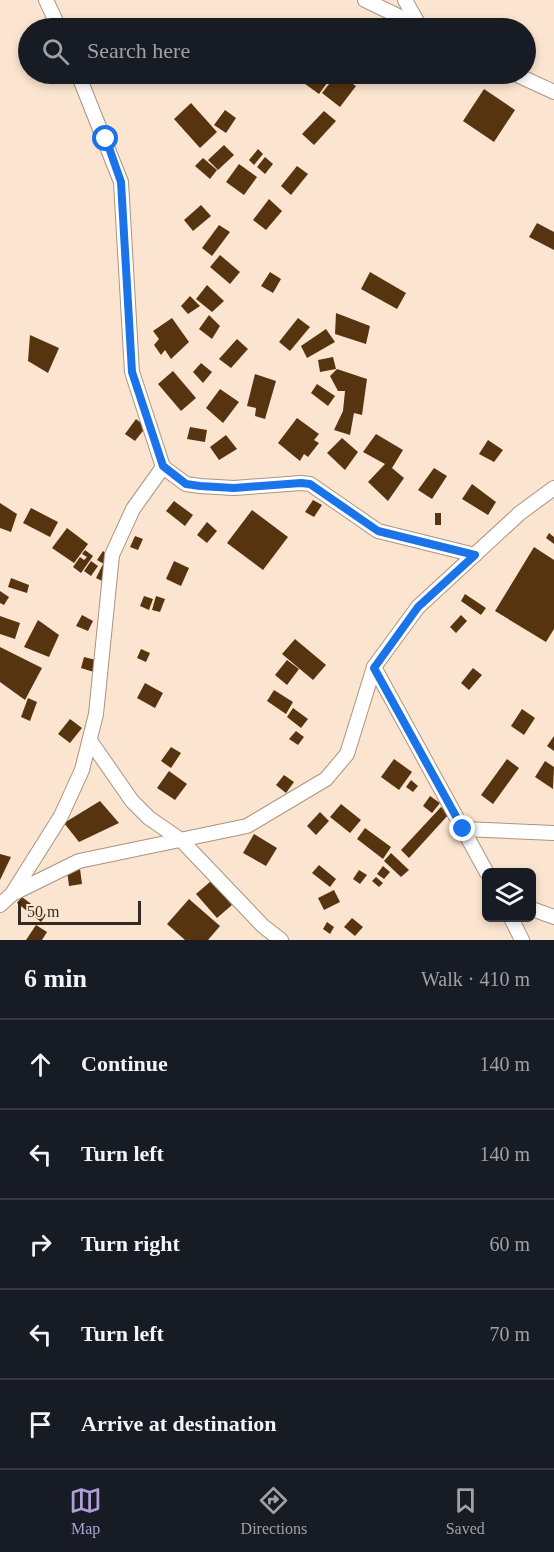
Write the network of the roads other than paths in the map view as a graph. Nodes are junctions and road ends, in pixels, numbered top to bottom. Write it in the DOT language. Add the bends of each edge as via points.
graph roads {
  1 [pos="46,0"];
  2 [pos="366,0"];
  3 [pos="405,0"];
  4 [pos="54,18"];
  5 [pos="402,18"];
  6 [pos="416,18"];
  7 [pos="82,84"];
  8 [pos="536,84"];
  9 [pos="554,92"];
  10 [pos="163,466"];
  11 [pos="554,488"];
  12 [pos="475,555"];
  13 [pos="374,668"];
  14 [pos="91,742"];
  15 [pos="463,829"];
  16 [pos="554,833"];
  17 [pos="181,840"];
  18 [pos="484,868"];
  19 [pos="12,894"];
  20 [pos="0,905"];
  21 [pos="536,911"];
  22 [pos="554,917"];
  23 [pos="513,922"];
  24 [pos="281,940"];
  25 [pos="522,940"];
  1 -- 4 [label="street"];
  2 -- 5 [label="street"];
  3 -- 6 [label="street"];
  7 -- 10 [label="street" via="121,182 132,372"];
  8 -- 9 [label="street"];
  10 -- 12 [label="street" via="186,484 200,486 310,484 378,531"];
  10 -- 14 [label="street" via="133,509 112,555"];
  11 -- 12 [label="street"];
  12 -- 13 [label="street" via="418,607"];
  13 -- 15 [label="street"];
  13 -- 17 [label="street" via="347,754 326,779 247,826"];
  14 -- 17 [label="street" via="132,801"];
  14 -- 19 [label="street" via="61,816"];
  15 -- 16 [label="street"];
  15 -- 18 [label="street"];
  17 -- 19 [label="street" via="80,861"];
  17 -- 24 [label="street"];
  19 -- 20 [label="street"];
  21 -- 22 [label="street"];
  23 -- 25 [label="street"];
}
